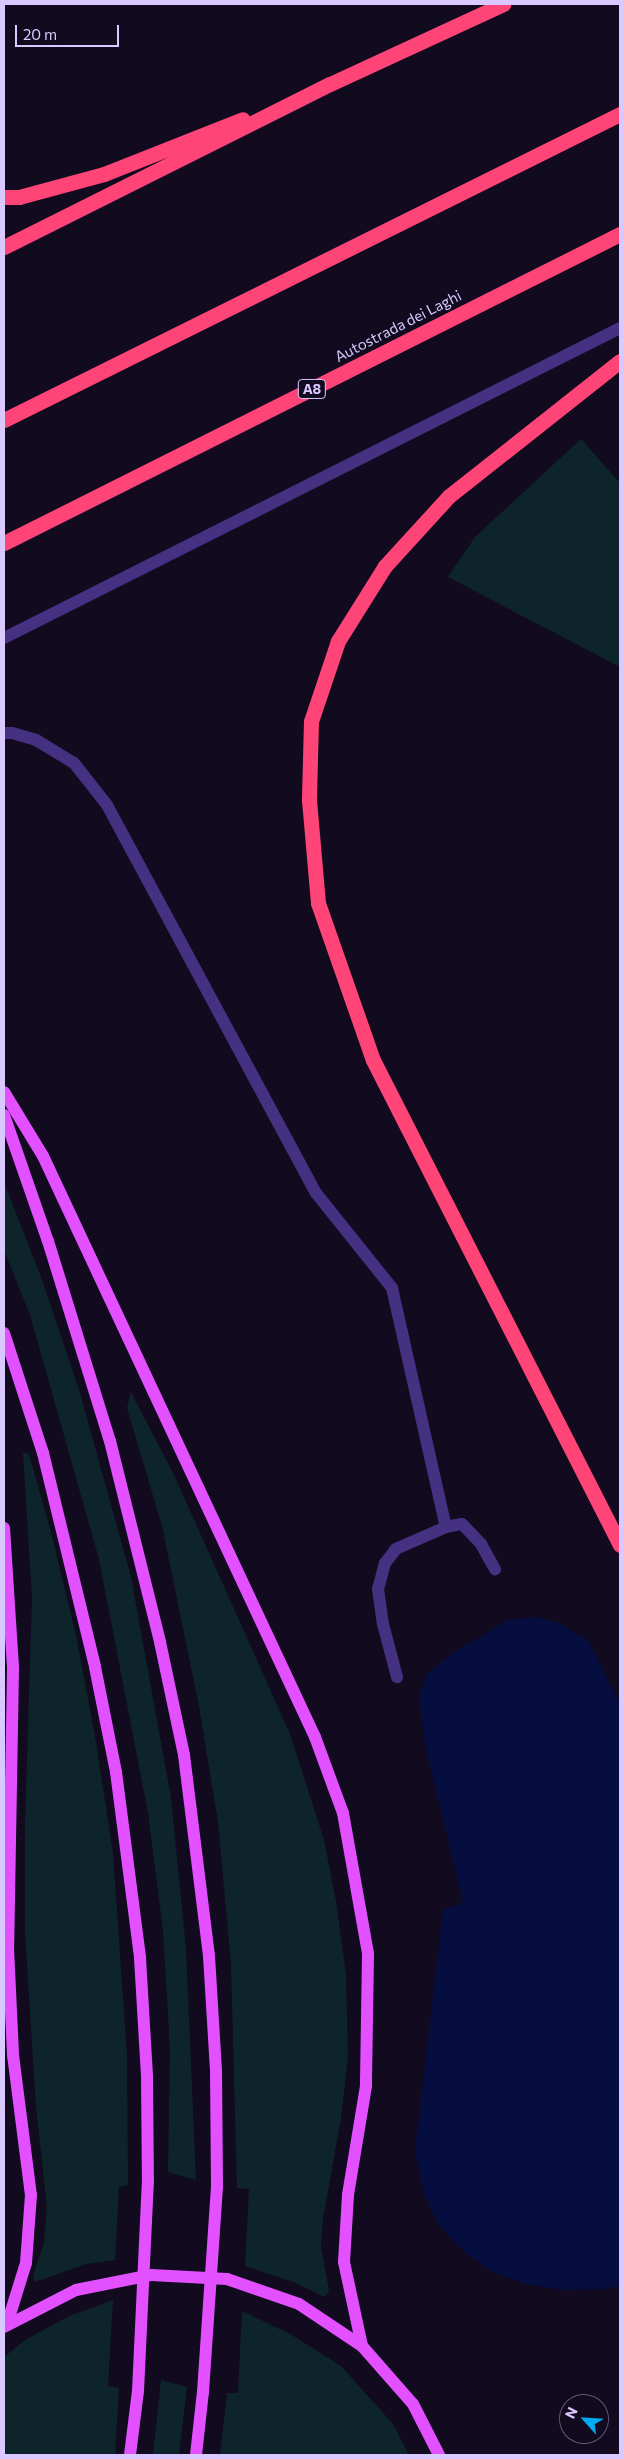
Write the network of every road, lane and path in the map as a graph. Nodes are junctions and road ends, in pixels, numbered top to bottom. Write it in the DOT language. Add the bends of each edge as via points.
graph roads {
  1 [pos="504,4"];
  2 [pos="330,84"];
  3 [pos="620,114"];
  4 [pos="4,197"];
  5 [pos="620,234"];
  6 [pos="4,247"];
  7 [pos="620,328"];
  8 [pos="620,361"];
  9 [pos="4,420"];
  10 [pos="4,543"];
  11 [pos="4,638"];
  12 [pos="4,733"];
  13 [pos="4,1092"];
  14 [pos="4,1115"];
  15 [pos="4,1333"];
  16 [pos="446,1527"];
  17 [pos="4,1528"];
  18 [pos="620,1545"];
  19 [pos="495,1569"];
  20 [pos="397,1677"];
  21 [pos="5,2325"];
  22 [pos="362,2346"];
  23 [pos="130,2455"];
  24 [pos="196,2455"];
  25 [pos="439,2455"];
  1 -- 2 [label="highway"];
  2 -- 4 [label="highway" via="104,174 19,197"];
  2 -- 6 [label="highway"];
  3 -- 9 [label="highway"];
  5 -- 10 [label="highway, Autostrada dei Laghi / A8"];
  7 -- 11 [label="lane"];
  8 -- 18 [label="highway" via="449,496 385,566 338,641 314,712 309,800 318,903 373,1060"];
  12 -- 16 [label="lane" via="12,732 36,740 74,763 107,805 316,1193 392,1288"];
  13 -- 22 [label="main road" via="43,1156 315,1737 343,1813 368,1954 366,2086 348,2195 344,2262"];
  14 -- 24 [label="main road, bridge" via="48,1241 110,1441 160,1642 184,1755 210,1956 216,2070 217,2186"];
  15 -- 23 [label="main road, bridge" via="43,1453 95,1667 116,1772 140,1958 147,2076 148,2182 138,2391"];
  16 -- 19 [label="lane" via="462,1524 482,1544"];
  16 -- 20 [label="lane" via="396,1549 385,1563 378,1589 382,1624"];
  17 -- 21 [label="main road" via="13,1669 8,1948 13,2055 31,2195 26,2263"];
  21 -- 22 [label="main road" via="76,2290 151,2275 227,2279 299,2304"];
  22 -- 25 [label="main road" via="413,2404"];
}
